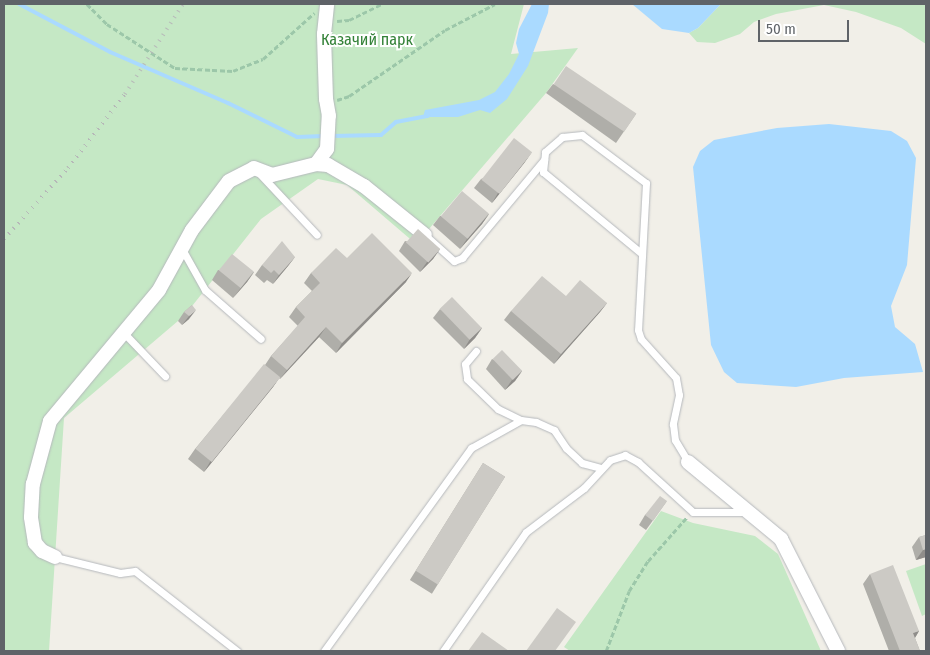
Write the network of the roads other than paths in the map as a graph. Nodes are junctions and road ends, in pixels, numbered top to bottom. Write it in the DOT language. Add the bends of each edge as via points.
graph roads {
  1 [pos="321,7"];
  2 [pos="544,160"];
  3 [pos="316,164"];
  4 [pos="254,168"];
  5 [pos="317,235"];
  6 [pos="425,235"];
  7 [pos="182,248"];
  8 [pos="641,253"];
  9 [pos="123,332"];
  10 [pos="260,338"];
  11 [pos="476,351"];
  12 [pos="165,376"];
  13 [pos="521,420"];
  14 [pos="688,462"];
  15 [pos="601,468"];
  16 [pos="748,512"];
  17 [pos="55,557"];
  18 [pos="237,651"];
  19 [pos="324,651"];
  20 [pos="443,651"];
  21 [pos="838,651"];
  1 -- 3 [label="street" via="325,22 327,149"];
  2 -- 6 [label="lane" via="462,258 454,261"];
  2 -- 8 [label="lane" via="543,172"];
  2 -- 8 [label="lane" via="545,152 562,137 582,135 646,183"];
  3 -- 4 [label="street" via="272,175"];
  3 -- 6 [label="street" via="328,165 352,178"];
  4 -- 5 [label="lane"];
  4 -- 7 [label="street" via="229,181"];
  7 -- 9 [label="street" via="159,290"];
  7 -- 10 [label="lane" via="205,290"];
  8 -- 14 [label="lane" via="638,330 641,339 676,378 679,395 672,424 674,440"];
  9 -- 12 [label="lane"];
  9 -- 17 [label="street" via="50,421 33,484 31,524 35,543 42,551"];
  11 -- 13 [label="lane" via="465,364 467,379 498,409"];
  13 -- 15 [label="lane" via="554,430 582,463"];
  13 -- 19 [label="lane" via="471,448"];
  14 -- 16 [label="street"];
  15 -- 16 [label="lane" via="610,460 625,456 653,473 693,512"];
  15 -- 20 [label="lane" via="584,488 526,532"];
  16 -- 21 [label="street" via="781,539"];
  17 -- 18 [label="lane" via="120,573 135,571"];
}
